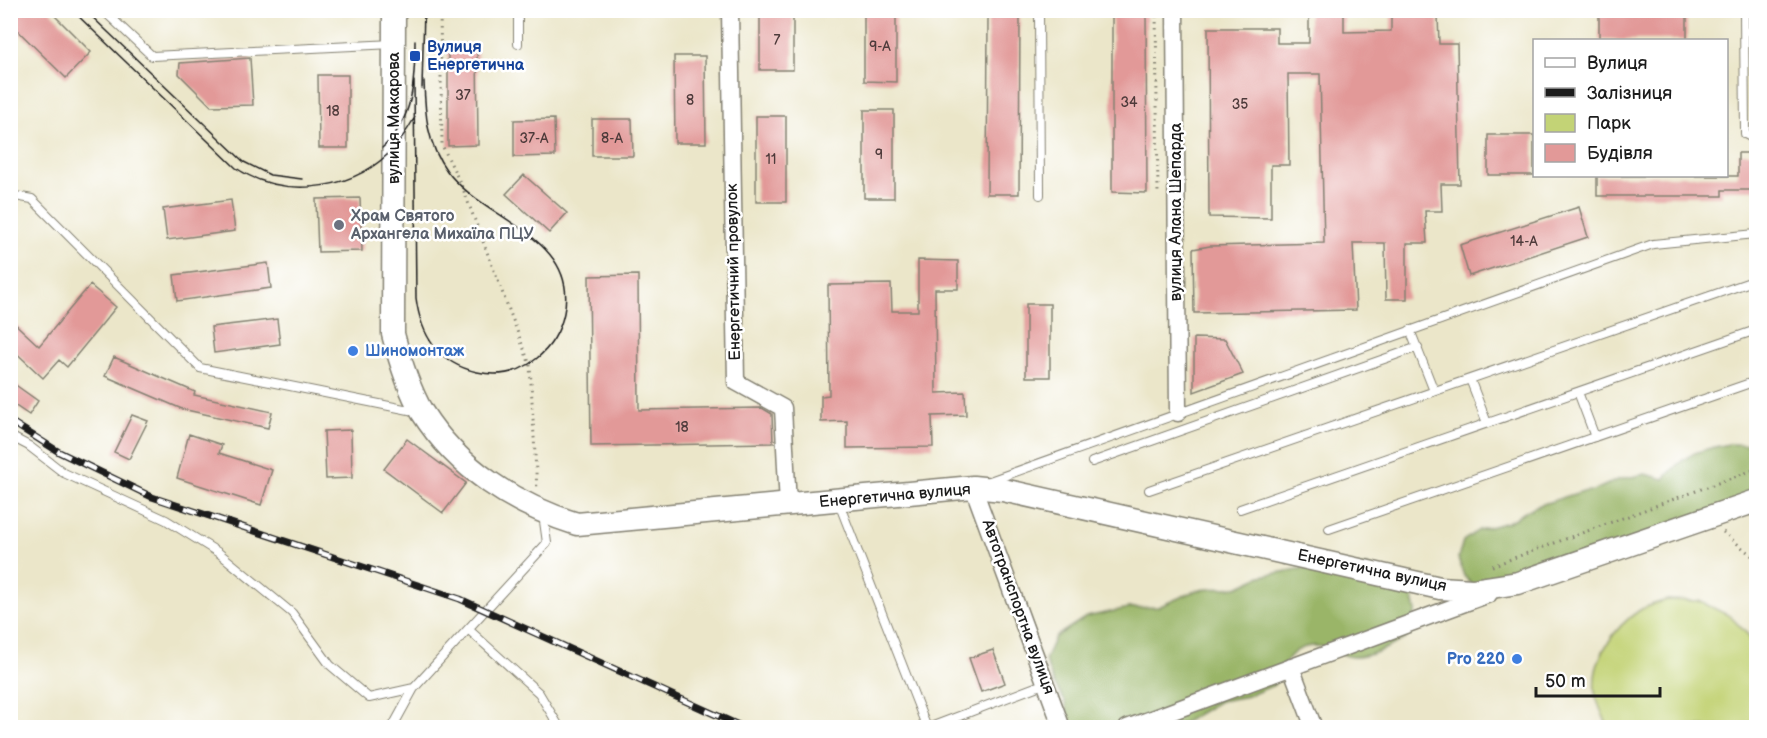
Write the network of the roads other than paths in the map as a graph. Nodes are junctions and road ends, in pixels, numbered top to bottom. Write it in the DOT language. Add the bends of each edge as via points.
graph roads {
  1 [pos="103,10"];
  2 [pos="394,10"];
  3 [pos="518,10"];
  4 [pos="730,10"];
  5 [pos="1039,10"];
  6 [pos="1175,10"];
  7 [pos="1744,10"];
  8 [pos="394,44"];
  9 [pos="518,44"];
  10 [pos="1756,140"];
  11 [pos="10,195"];
  12 [pos="1040,195"];
  13 [pos="1756,234"];
  14 [pos="1756,280"];
  15 [pos="1410,330"];
  16 [pos="1756,330"];
  17 [pos="393,334"];
  18 [pos="1418,347"];
  19 [pos="1470,379"];
  20 [pos="1756,381"];
  21 [pos="1434,391"];
  22 [pos="1578,392"];
  23 [pos="423,412"];
  24 [pos="1178,413"];
  25 [pos="1487,423"];
  26 [pos="10,436"];
  27 [pos="1595,437"];
  28 [pos="1092,462"];
  29 [pos="973,487"];
  30 [pos="1149,490"];
  31 [pos="838,501"];
  32 [pos="1756,501"];
  33 [pos="540,505"];
  34 [pos="788,506"];
  35 [pos="1240,509"];
  36 [pos="1329,529"];
  37 [pos="1518,583"];
  38 [pos="468,629"];
  39 [pos="1291,667"];
  40 [pos="1046,683"];
  41 [pos="414,688"];
  42 [pos="392,728"];
  43 [pos="560,728"];
  44 [pos="928,728"];
  45 [pos="1062,728"];
  46 [pos="1127,728"];
  47 [pos="1314,728"];
  1 -- 8 [label="lane" via="152,56"];
  2 -- 8 [label="main road, вулиця Макарова"];
  3 -- 9 [label="lane"];
  4 -- 34 [label="street, Енергетичний провулок" via="736,382 783,408"];
  5 -- 12 [label="lane"];
  6 -- 24 [label="street, вулиця Алана Шепарда"];
  7 -- 10 [label="lane" via="1745,134"];
  8 -- 17 [label="main road, вулиця Макарова"];
  11 -- 23 [label="lane" via="32,199 200,368"];
  13 -- 15 [label="lane" via="1653,243"];
  14 -- 19 [label="lane"];
  15 -- 18 [label="lane"];
  15 -- 24 [label="lane"];
  16 -- 22 [label="lane"];
  17 -- 23 [label="main road, Енергетична вулиця" via="403,372"];
  18 -- 21 [label="lane"];
  18 -- 28 [label="lane"];
  19 -- 21 [label="lane"];
  19 -- 25 [label="lane"];
  20 -- 27 [label="lane"];
  21 -- 30 [label="lane"];
  22 -- 25 [label="lane"];
  22 -- 27 [label="lane"];
  23 -- 33 [label="main road, Енергетична вулиця" via="456,453 493,487"];
  24 -- 29 [label="lane"];
  25 -- 35 [label="lane"];
  26 -- 41 [label="lane" via="64,473 166,520 219,553 292,613 330,665 369,698"];
  27 -- 36 [label="lane"];
  29 -- 31 [label="main road, Енергетична вулиця"];
  29 -- 37 [label="main road, Енергетична вулиця" via="1003,490 1440,588 1472,590"];
  29 -- 40 [label="street, Автотранспортна вулиця"];
  31 -- 34 [label="main road, Енергетична вулиця"];
  31 -- 44 [label="lane"];
  32 -- 37 [label="main road, Енергетична вулиця"];
  33 -- 34 [label="main road, Енергетична вулиця" via="577,524"];
  33 -- 38 [label="lane" via="547,543"];
  37 -- 39 [label="street, Енергетична вулиця"];
  38 -- 41 [label="lane"];
  38 -- 43 [label="lane" via="539,693"];
  39 -- 46 [label="street, Енергетична вулиця"];
  39 -- 47 [label="street"];
  40 -- 44 [label="lane"];
  40 -- 45 [label="street, Автотранспортна вулиця"];
  41 -- 42 [label="lane"];
}
